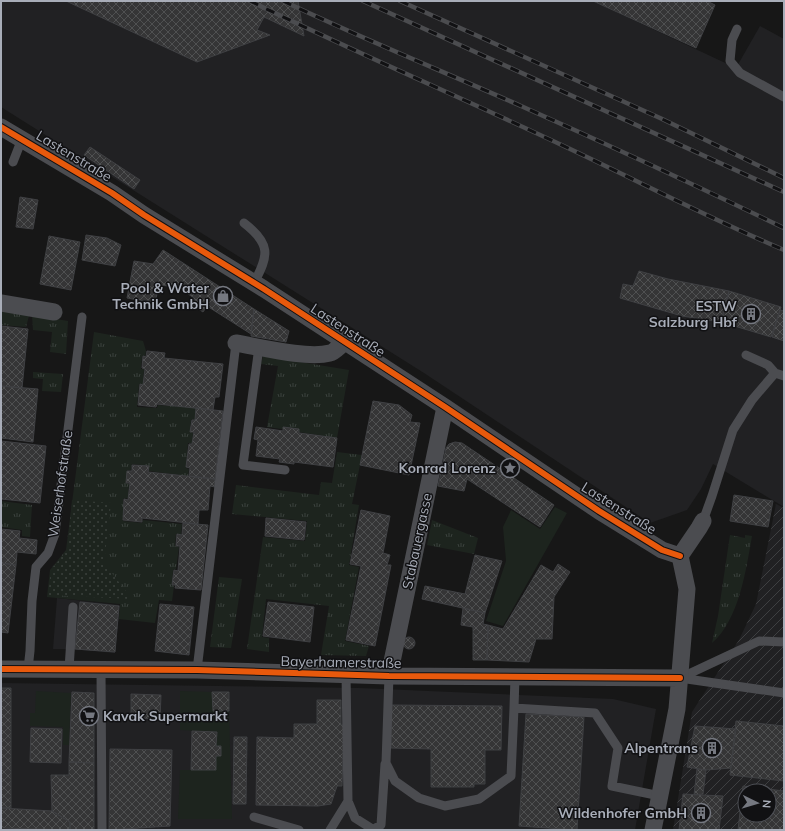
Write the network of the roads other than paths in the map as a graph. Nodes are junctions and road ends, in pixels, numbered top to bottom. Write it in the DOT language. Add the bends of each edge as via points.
graph roads {
  1 [pos="737,29"];
  2 [pos="784,97"];
  3 [pos="1,127"];
  4 [pos="22,139"];
  5 [pos="13,162"];
  6 [pos="244,223"];
  7 [pos="254,283"];
  8 [pos="1,303"];
  9 [pos="54,312"];
  10 [pos="82,317"];
  11 [pos="344,342"];
  12 [pos="236,343"];
  13 [pos="259,347"];
  14 [pos="746,355"];
  15 [pos="780,374"];
  16 [pos="445,407"];
  17 [pos="285,470"];
  18 [pos="703,521"];
  19 [pos="680,556"];
  20 [pos="73,607"];
  21 [pos="784,642"];
  22 [pos="1,669"];
  23 [pos="28,669"];
  24 [pos="69,669"];
  25 [pos="101,669"];
  26 [pos="197,670"];
  27 [pos="346,674"];
  28 [pos="389,676"];
  29 [pos="516,677"];
  30 [pos="680,678"];
  31 [pos="784,693"];
  32 [pos="514,708"];
  33 [pos="386,763"];
  34 [pos="660,796"];
  35 [pos="348,801"];
  36 [pos="254,817"];
  37 [pos="102,830"];
  38 [pos="299,830"];
  39 [pos="330,830"];
  40 [pos="374,830"];
  41 [pos="653,830"];
  1 -- 2 [label="lane" via="732,40 730,61 740,73"];
  3 -- 4 [label="street, Lastenstraße"];
  4 -- 5 [label="lane"];
  4 -- 7 [label="street, Lastenstraße"];
  6 -- 7 [label="lane" via="254,231 264,245 264,262"];
  7 -- 11 [label="street, Lastenstraße"];
  8 -- 9 [label="street"];
  10 -- 23 [label="lane, Weiserhofstraße" via="55,534 48,553 36,567"];
  11 -- 13 [label="street" via="331,353 321,354 303,354"];
  11 -- 16 [label="street, Lastenstraße"];
  12 -- 13 [label="street"];
  12 -- 26 [label="lane"];
  13 -- 17 [label="lane" via="243,465"];
  14 -- 15 [label="lane" via="768,365"];
  15 -- 18 [label="lane" via="752,400 733,430"];
  16 -- 19 [label="street, Lastenstraße" via="599,511 662,550"];
  16 -- 28 [label="street, Stabauergasse"];
  18 -- 19 [label="street"];
  19 -- 30 [label="street" via="687,589"];
  20 -- 24 [label="lane"];
  21 -- 30 [label="lane" via="760,641"];
  22 -- 23 [label="street, Bayerhamerstraße"];
  23 -- 24 [label="street, Bayerhamerstraße"];
  24 -- 25 [label="street, Bayerhamerstraße"];
  25 -- 26 [label="street, Bayerhamerstraße"];
  25 -- 37 [label="lane"];
  26 -- 27 [label="street, Bayerhamerstraße"];
  27 -- 28 [label="street, Bayerhamerstraße"];
  27 -- 35 [label="lane"];
  28 -- 29 [label="street, Bayerhamerstraße"];
  28 -- 33 [label="lane"];
  29 -- 30 [label="street, Bayerhamerstraße"];
  29 -- 32 [label="lane"];
  30 -- 31 [label="lane"];
  30 -- 34 [label="street" via="677,709"];
  32 -- 33 [label="lane" via="511,776 479,799 445,806 419,798 395,781"];
  32 -- 34 [label="lane" via="596,713 618,748 612,786"];
  33 -- 40 [label="lane" via="381,825"];
  34 -- 41 [label="street"];
  35 -- 39 [label="lane"];
  35 -- 40 [label="lane" via="355,818"];
  36 -- 38 [label="lane"];
}
